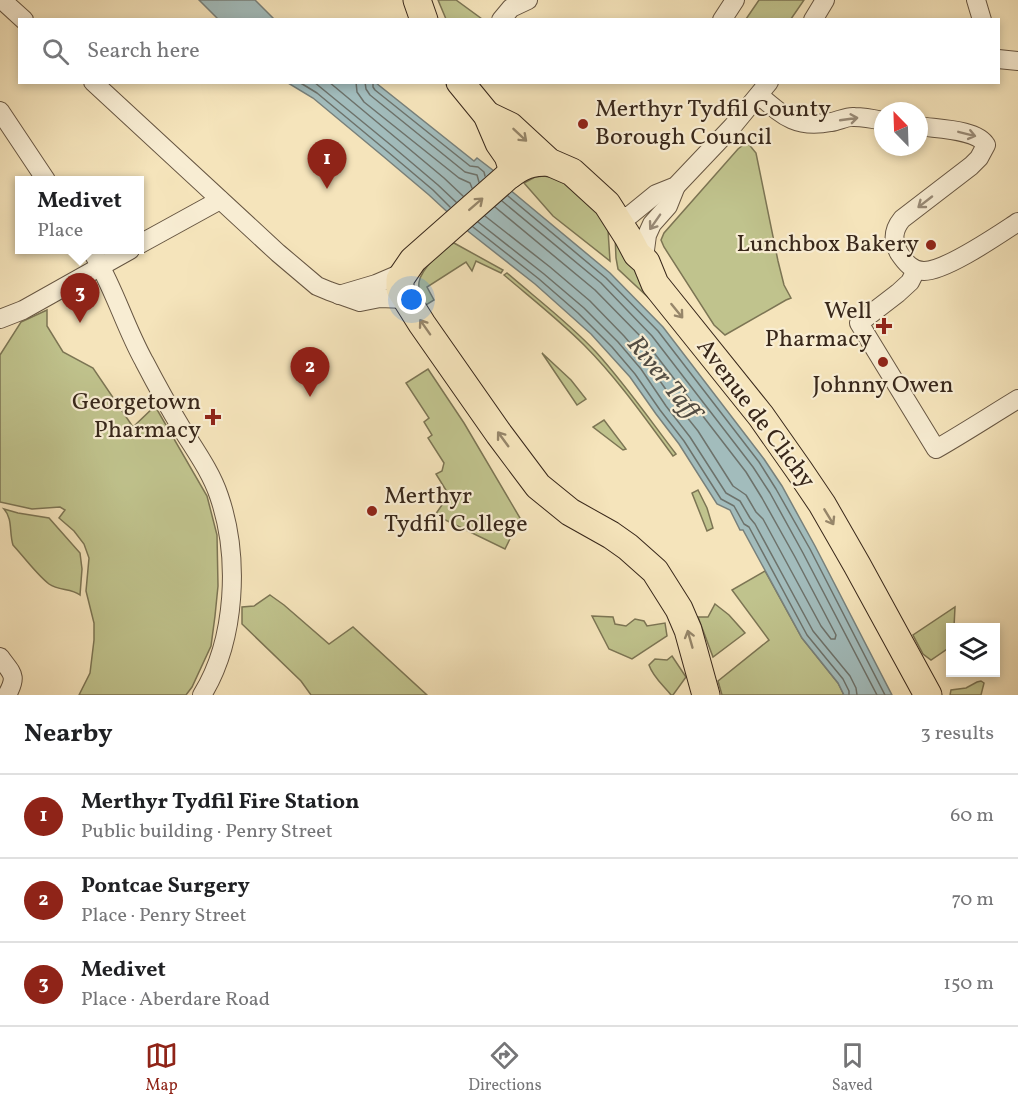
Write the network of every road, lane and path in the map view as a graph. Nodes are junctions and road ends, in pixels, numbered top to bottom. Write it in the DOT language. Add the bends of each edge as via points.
graph roads {
  1 [pos="2,0"];
  2 [pos="417,0"];
  3 [pos="528,0"];
  4 [pos="735,0"];
  5 [pos="825,0"];
  6 [pos="976,0"];
  7 [pos="22,18"];
  8 [pos="423,18"];
  9 [pos="503,18"];
  10 [pos="723,18"];
  11 [pos="814,18"];
  12 [pos="981,18"];
  13 [pos="1000,59"];
  14 [pos="1018,61"];
  15 [pos="95,84"];
  16 [pos="462,84"];
  17 [pos="764,89"];
  18 [pos="0,111"];
  19 [pos="487,115"];
  20 [pos="874,120"];
  21 [pos="928,127"];
  22 [pos="549,162"];
  23 [pos="43,176"];
  24 [pos="506,178"];
  25 [pos="676,186"];
  26 [pos="220,200"];
  27 [pos="615,216"];
  28 [pos="1016,229"];
  29 [pos="144,242"];
  30 [pos="94,254"];
  31 [pos="121,254"];
  32 [pos="646,262"];
  33 [pos="100,266"];
  34 [pos="916,270"];
  35 [pos="404,272"];
  36 [pos="339,295"];
  37 [pos="405,299"];
  38 [pos="0,319"];
  39 [pos="1018,399"];
  40 [pos="0,657"];
  41 [pos="7,695"];
  42 [pos="202,695"];
  43 [pos="706,695"];
  44 [pos="928,695"];
  1 -- 7 [label="street"];
  2 -- 8 [label="main road"];
  3 -- 9 [label="street" via="511,8"];
  4 -- 10 [label="street"];
  5 -- 11 [label="street"];
  6 -- 12 [label="street"];
  13 -- 14 [label="street"];
  15 -- 26 [label="street"];
  16 -- 19 [label="main road, Avenue de Clichy"];
  17 -- 20 [label="street, one-way" via="782,115 801,123 832,122 852,116"];
  17 -- 25 [label="street"];
  18 -- 23 [label="street"];
  19 -- 22 [label="main road, Avenue de Clichy, one-way" via="510,126"];
  19 -- 24 [label="main road, Avenue de Clichy" via="511,165"];
  21 -- 34 [label="street, one-way" via="970,134 986,145 980,158 897,226 897,249"];
  22 -- 24 [label="main road" via="532,162"];
  22 -- 27 [label="main road, Avenue de Clichy" via="572,172"];
  35 -- 24 [label="main road, one-way"];
  25 -- 27 [label="street" via="656,194 629,216"];
  25 -- 32 [label="street, one-way" via="668,206 647,235"];
  26 -- 29 [label="street"];
  26 -- 36 [label="street" via="317,286"];
  27 -- 32 [label="main road, Avenue de Clichy"];
  28 -- 34 [label="street" via="946,266"];
  30 -- 33 [label="street"];
  31 -- 33 [label="street"];
  32 -- 44 [label="main road, Avenue de Clichy, one-way" via="655,284 761,416 822,504"];
  33 -- 38 [label="street"];
  33 -- 42 [label="street" via="140,355 219,495 228,532 231,612 216,667"];
  34 -- 39 [label="street" via="898,294 859,322 936,449"];
  35 -- 36 [label="street"];
  35 -- 37 [label="main road" via="400,289"];
  36 -- 37 [label="street" via="360,302"];
  43 -- 37 [label="main road, one-way" via="688,630 655,571 628,547 570,512 538,486"];
  40 -- 41 [label="street" via="14,679"];
}
